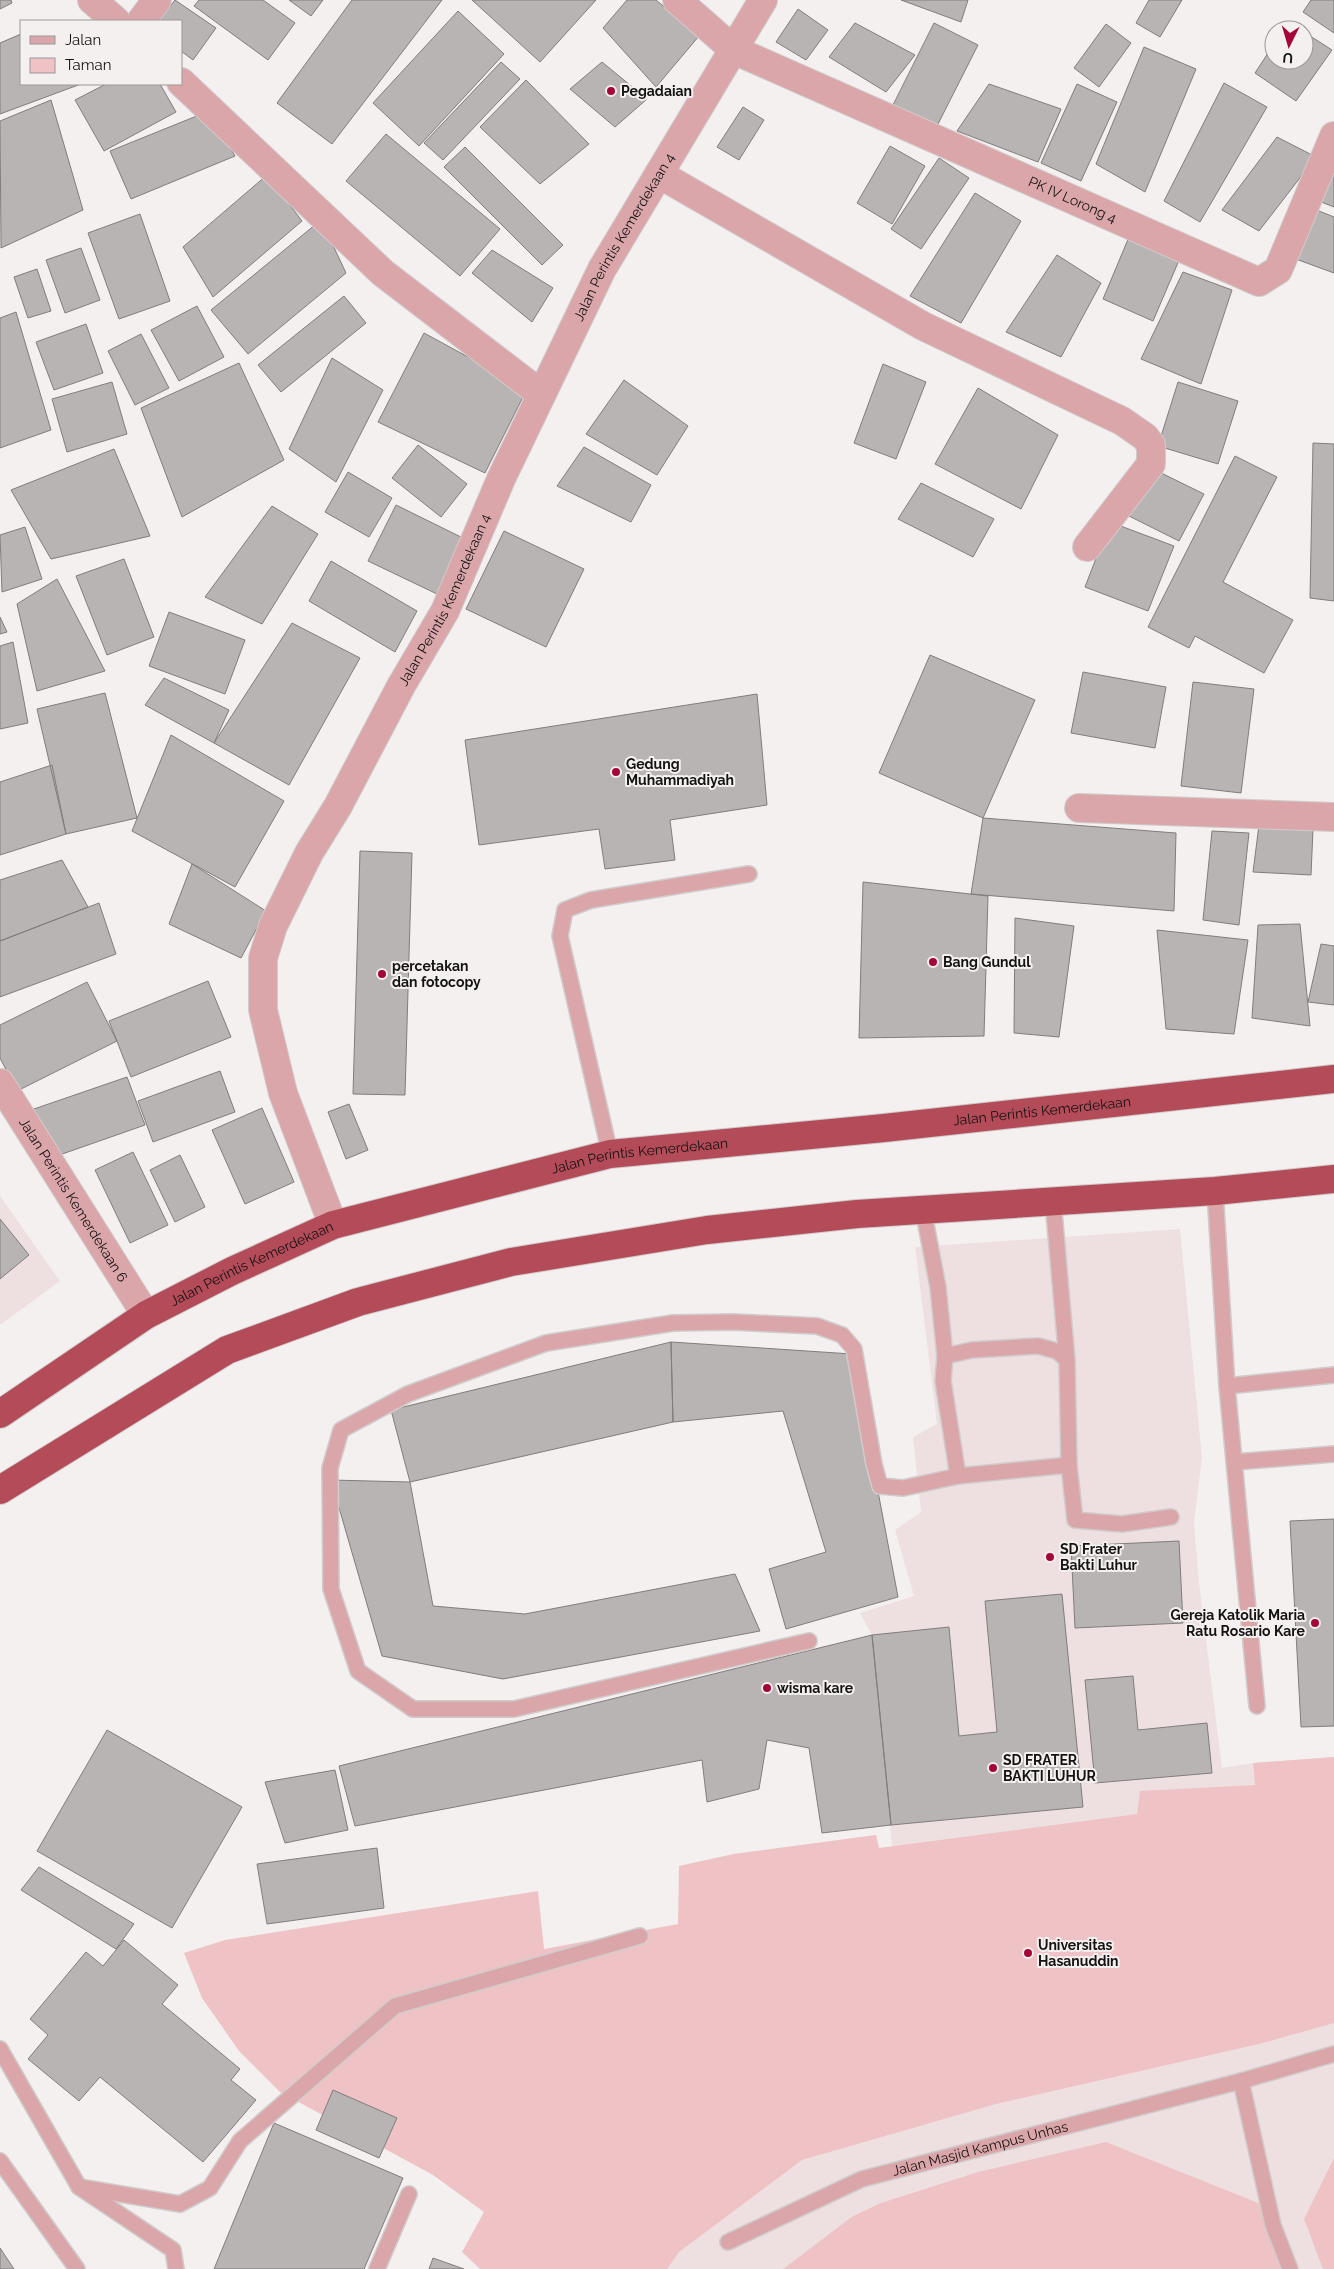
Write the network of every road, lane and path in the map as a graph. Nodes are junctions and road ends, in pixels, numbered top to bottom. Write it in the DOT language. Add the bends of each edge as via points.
graph roads {
  1 [pos="92,0"];
  2 [pos="157,0"];
  3 [pos="677,0"];
  4 [pos="763,0"];
  5 [pos="115,20"];
  6 [pos="142,20"];
  7 [pos="734,50"];
  8 [pos="182,83"];
  9 [pos="1334,136"];
  10 [pos="659,174"];
  11 [pos="541,394"];
  12 [pos="1087,547"];
  13 [pos="1079,808"];
  14 [pos="1334,817"];
  15 [pos="749,874"];
  16 [pos="1334,1079"];
  17 [pos="0,1083"];
  18 [pos="610,1154"];
  19 [pos="1334,1179"];
  20 [pos="1215,1191"];
  21 [pos="1053,1201"];
  22 [pos="923,1209"];
  23 [pos="333,1225"];
  24 [pos="146,1315"];
  25 [pos="945,1356"];
  26 [pos="1067,1360"];
  27 [pos="1334,1375"];
  28 [pos="1227,1386"];
  29 [pos="0,1414"];
  30 [pos="1334,1454"];
  31 [pos="1235,1462"];
  32 [pos="1069,1465"];
  33 [pos="958,1476"];
  34 [pos="0,1490"];
  35 [pos="1172,1517"];
  36 [pos="809,1641"];
  37 [pos="1257,1706"];
  38 [pos="640,1936"];
  39 [pos="0,2049"];
  40 [pos="1334,2054"];
  41 [pos="1241,2081"];
  42 [pos="0,2161"];
  43 [pos="79,2187"];
  44 [pos="408,2194"];
  45 [pos="728,2242"];
  46 [pos="77,2269"];
  47 [pos="176,2269"];
  48 [pos="377,2269"];
  49 [pos="1290,2269"];
  1 -- 5 [label="street"];
  2 -- 6 [label="street"];
  3 -- 7 [label="street"];
  4 -- 7 [label="street, Jalan Perintis Kemerdekaan 4"];
  7 -- 9 [label="street, PK IV Lorong 4" via="1259,282 1278,270"];
  7 -- 10 [label="street, Jalan Perintis Kemerdekaan 4"];
  8 -- 11 [label="street" via="383,273"];
  10 -- 11 [label="street, Jalan Perintis Kemerdekaan 4" via="602,269"];
  10 -- 12 [label="street" via="924,326 1122,421 1145,437 1151,445 1151,464"];
  11 -- 23 [label="street, Jalan Perintis Kemerdekaan 4" via="445,611 309,853 274,926 263,958 263,1010 283,1093"];
  13 -- 14 [label="street"];
  15 -- 18 [label="lane" via="591,900 565,910 560,936"];
  16 -- 18 [label="highway, Jalan Perintis Kemerdekaan"];
  17 -- 24 [label="street, Jalan Perintis Kemerdekaan 6"];
  18 -- 23 [label="highway, Jalan Perintis Kemerdekaan"];
  19 -- 20 [label="highway"];
  20 -- 21 [label="highway"];
  20 -- 28 [label="lane"];
  21 -- 22 [label="highway"];
  21 -- 26 [label="lane"];
  22 -- 25 [label="lane" via="938,1287"];
  22 -- 34 [label="highway" via="677,1234 512,1262 358,1302 227,1350"];
  23 -- 24 [label="highway, Jalan Perintis Kemerdekaan"];
  24 -- 29 [label="highway, Jalan Perintis Kemerdekaan"];
  25 -- 26 [label="lane" via="972,1350 1038,1346 1057,1351"];
  25 -- 33 [label="lane" via="943,1381"];
  26 -- 32 [label="lane"];
  27 -- 28 [label="lane"];
  28 -- 31 [label="lane"];
  30 -- 31 [label="lane"];
  31 -- 37 [label="lane"];
  32 -- 33 [label="lane"];
  32 -- 35 [label="lane" via="1075,1520 1122,1524"];
  33 -- 36 [label="lane" via="903,1488 880,1486 854,1349 842,1335 816,1326 673,1323 546,1343 408,1394 341,1430 330,1468 331,1589 358,1671 413,1709 514,1709"];
  38 -- 43 [label="lane" via="395,2006 240,2141 210,2188 180,2204"];
  39 -- 43 [label="lane"];
  40 -- 41 [label="lane, Jalan Masjid Kampus Unhas"];
  41 -- 45 [label="lane, Jalan Masjid Kampus Unhas" via="862,2179"];
  41 -- 49 [label="lane" via="1273,2225"];
  42 -- 46 [label="lane"];
  43 -- 47 [label="lane" via="173,2250"];
  44 -- 48 [label="lane"];
}
